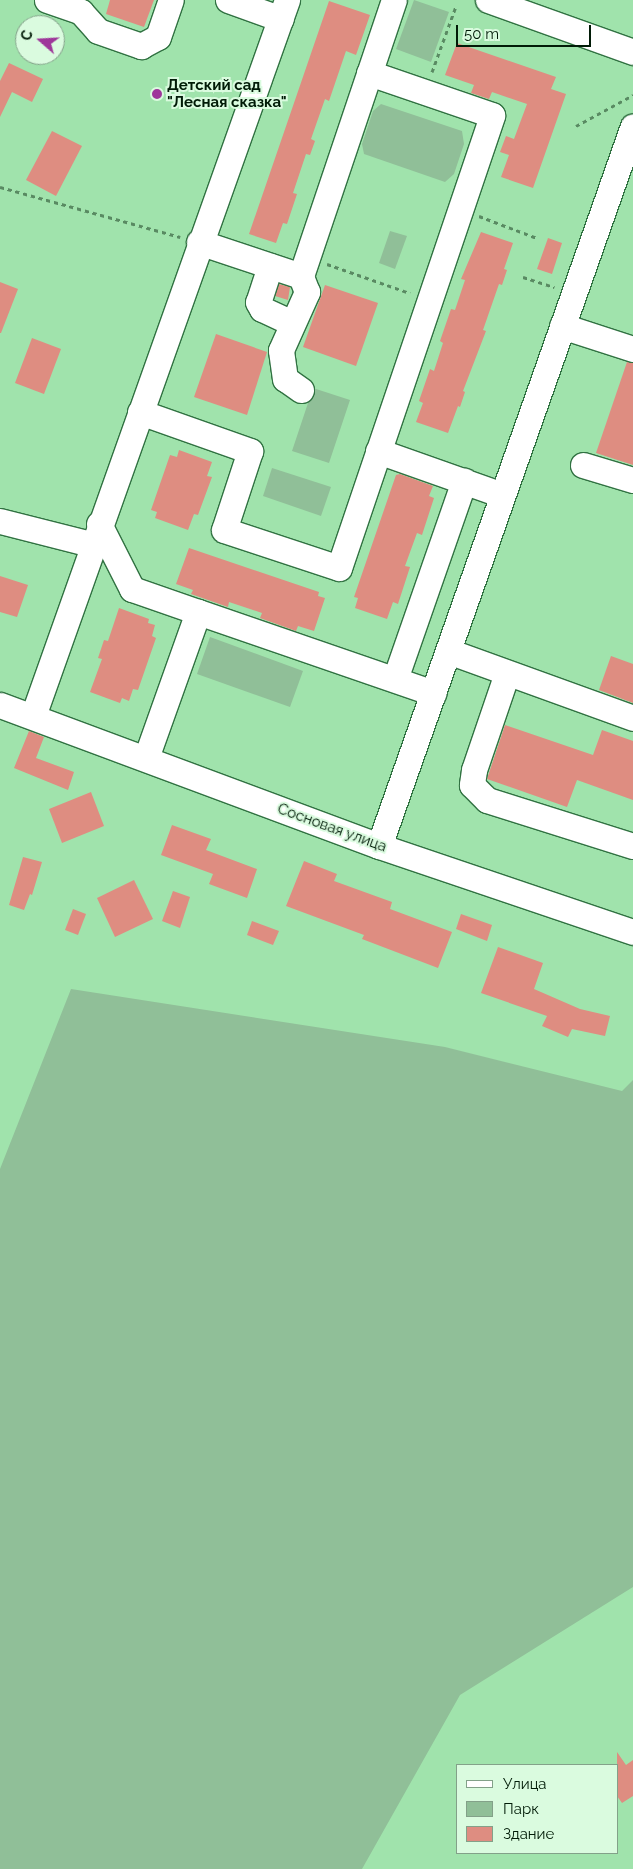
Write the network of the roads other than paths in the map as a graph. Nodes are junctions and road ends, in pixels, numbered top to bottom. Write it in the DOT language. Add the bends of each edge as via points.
graph roads {
  1 [pos="46,0"];
  2 [pos="171,0"];
  3 [pos="228,0"];
  4 [pos="394,0"];
  5 [pos="488,0"];
  6 [pos="284,9"];
  7 [pos="633,52"];
  8 [pos="369,73"];
  9 [pos="630,141"];
  10 [pos="199,242"];
  11 [pos="270,266"];
  12 [pos="304,267"];
  13 [pos="292,323"];
  14 [pos="562,326"];
  15 [pos="633,349"];
  16 [pos="301,390"];
  17 [pos="140,412"];
  18 [pos="378,451"];
  19 [pos="582,465"];
  20 [pos="464,480"];
  21 [pos="633,480"];
  22 [pos="502,495"];
  23 [pos="0,521"];
  24 [pos="95,534"];
  25 [pos="198,612"];
  26 [pos="448,651"];
  27 [pos="507,673"];
  28 [pos="395,679"];
  29 [pos="433,693"];
  30 [pos="0,704"];
  31 [pos="33,716"];
  32 [pos="633,718"];
  33 [pos="146,758"];
  34 [pos="379,846"];
  35 [pos="633,846"];
  36 [pos="633,932"];
  1 -- 2 [label="street" via="82,12 98,31 141,46 158,37"];
  3 -- 6 [label="street"];
  4 -- 8 [label="street"];
  5 -- 7 [label="street"];
  6 -- 10 [label="street"];
  8 -- 12 [label="street"];
  8 -- 18 [label="street" via="492,115"];
  9 -- 14 [label="street"];
  10 -- 11 [label="street"];
  10 -- 17 [label="street"];
  11 -- 12 [label="street"];
  11 -- 13 [label="street" via="258,302 262,309"];
  12 -- 13 [label="street" via="307,292 300,314"];
  13 -- 16 [label="street" via="281,350 285,380"];
  14 -- 15 [label="street"];
  14 -- 22 [label="street"];
  17 -- 18 [label="street" via="250,451 224,530 339,568"];
  17 -- 24 [label="street"];
  18 -- 20 [label="street"];
  19 -- 21 [label="street"];
  20 -- 22 [label="street"];
  20 -- 28 [label="street"];
  22 -- 26 [label="street"];
  23 -- 24 [label="street"];
  24 -- 25 [label="street" via="132,589"];
  24 -- 31 [label="street"];
  25 -- 28 [label="street"];
  25 -- 33 [label="street"];
  26 -- 27 [label="street"];
  26 -- 29 [label="street"];
  27 -- 32 [label="street"];
  27 -- 35 [label="street" via="474,770 472,785 487,800"];
  28 -- 29 [label="street"];
  29 -- 34 [label="street"];
  30 -- 31 [label="street, Сосновая улица"];
  31 -- 33 [label="street, Сосновая улица"];
  33 -- 34 [label="street, Сосновая улица"];
  34 -- 36 [label="street, Сосновая улица"];
}
